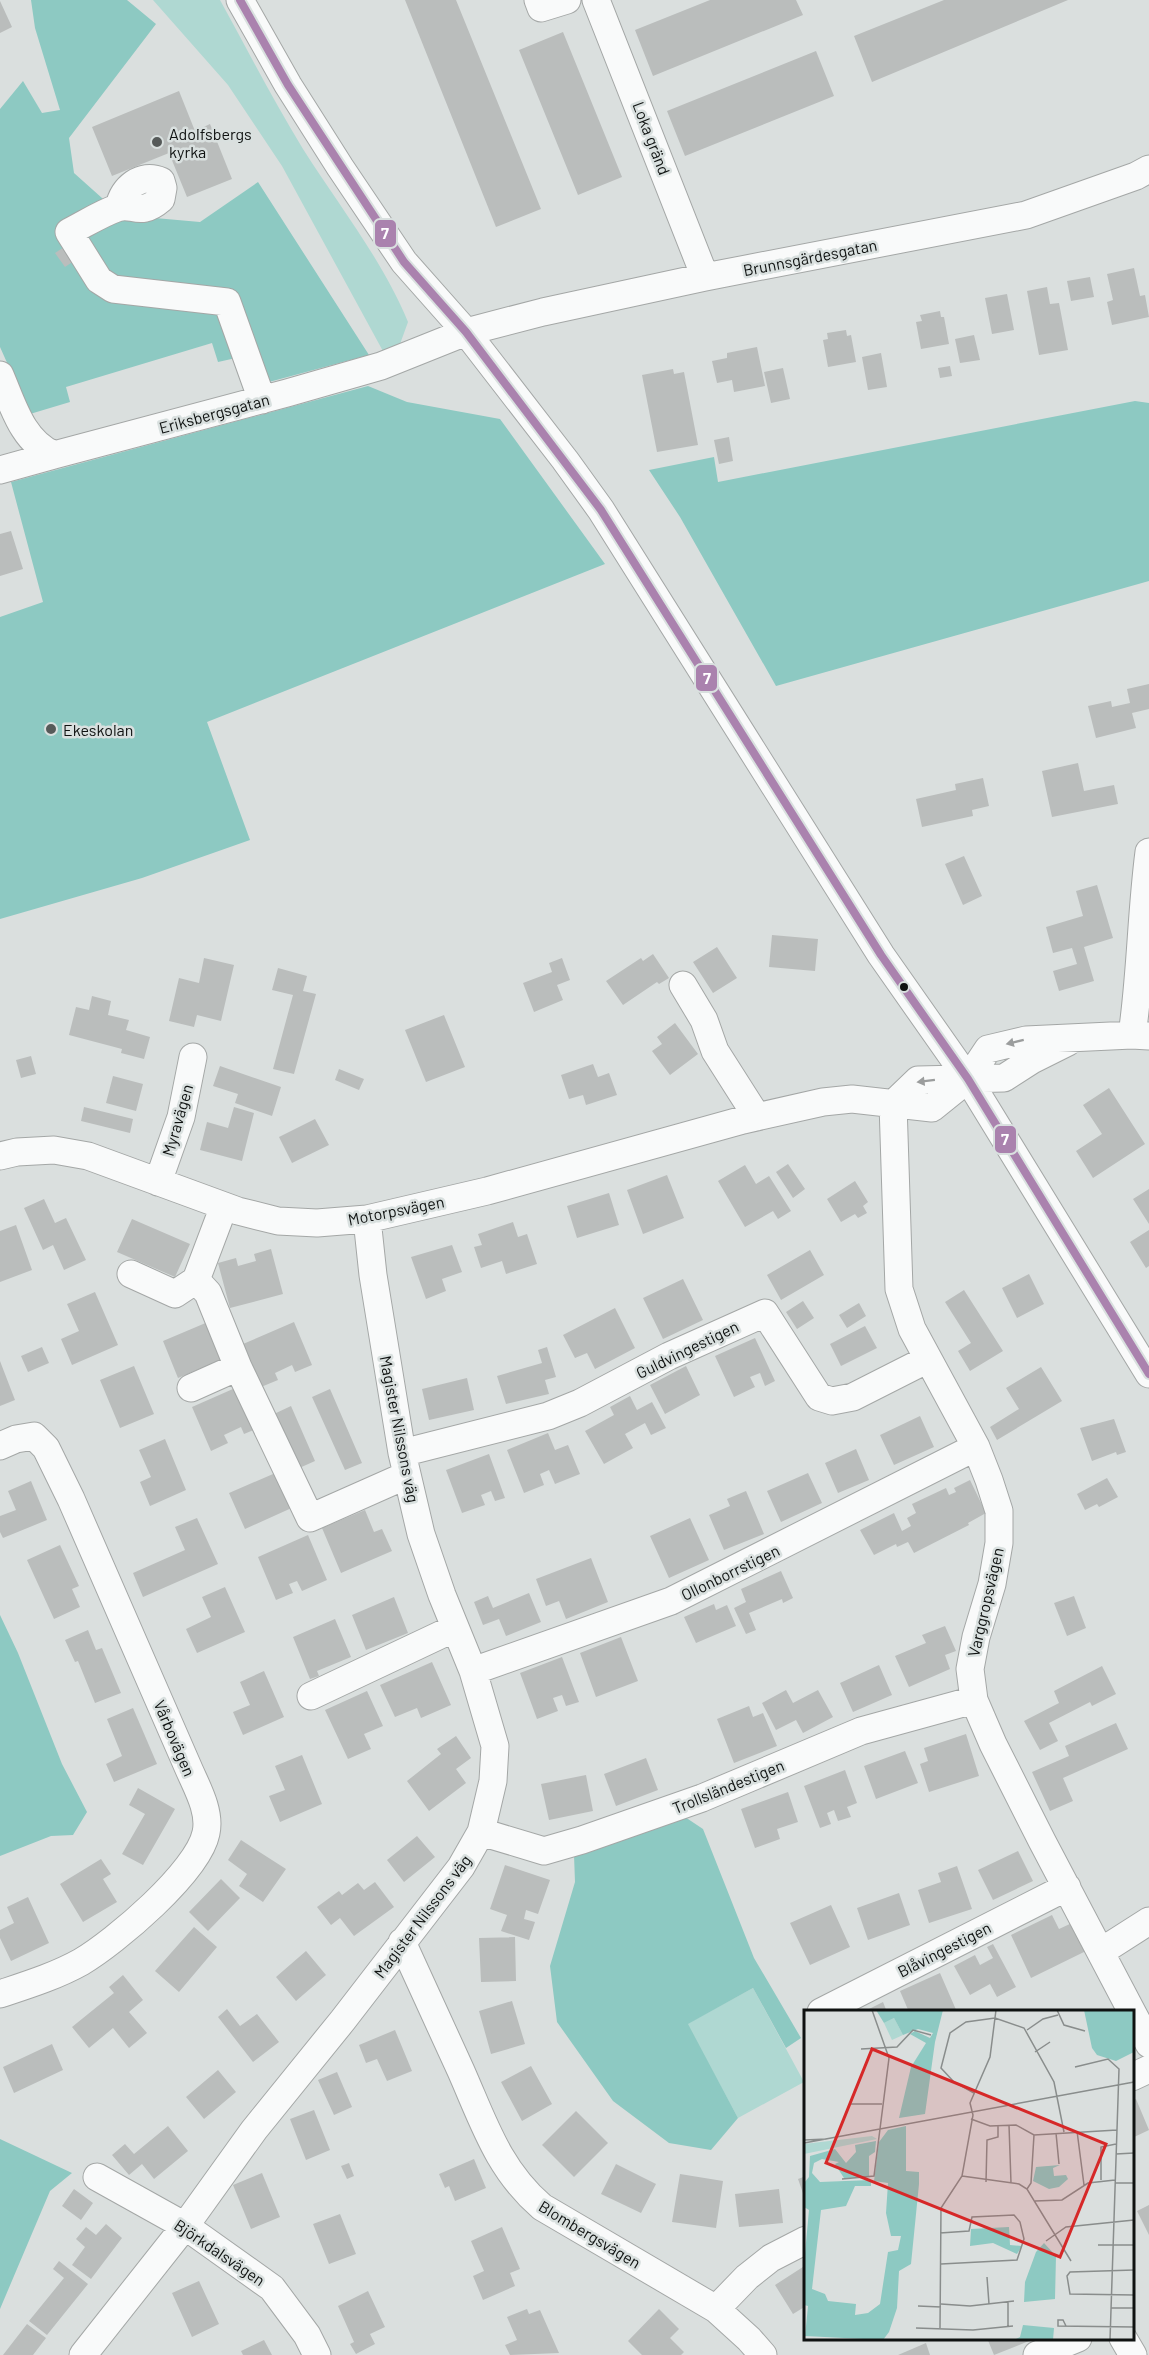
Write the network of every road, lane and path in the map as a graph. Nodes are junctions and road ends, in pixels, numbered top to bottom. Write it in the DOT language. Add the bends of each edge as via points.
graph roads {
  1 [pos="538,0"];
  2 [pos="567,0"];
  3 [pos="596,0"];
  4 [pos="242,2"];
  5 [pos="1149,169"];
  6 [pos="119,207"];
  7 [pos="705,277"];
  8 [pos="466,332"];
  9 [pos="0,375"];
  10 [pos="262,400"];
  11 [pos="54,455"];
  12 [pos="0,470"];
  13 [pos="1149,852"];
  14 [pos="682,985"];
  15 [pos="1141,1035"];
  16 [pos="193,1057"];
  17 [pos="968,1079"];
  18 [pos="893,1104"];
  19 [pos="757,1117"];
  20 [pos="0,1156"];
  21 [pos="158,1182"];
  22 [pos="224,1206"];
  23 [pos="367,1219"];
  24 [pos="131,1274"];
  25 [pos="196,1280"];
  26 [pos="928,1359"];
  27 [pos="238,1367"];
  28 [pos="1149,1374"];
  29 [pos="190,1389"];
  30 [pos="0,1446"];
  31 [pos="976,1447"];
  32 [pos="405,1464"];
  33 [pos="455,1628"];
  34 [pos="473,1671"];
  35 [pos="311,1696"];
  36 [pos="974,1700"];
  37 [pos="481,1832"];
  38 [pos="1067,1887"];
  39 [pos="1149,1921"];
  40 [pos="402,1942"];
  41 [pos="1102,1951"];
  42 [pos="0,1994"];
  43 [pos="825,2010"];
  44 [pos="1131,2010"];
  45 [pos="1134,2016"];
  46 [pos="1149,2044"];
  47 [pos="1149,2069"];
  48 [pos="1134,2076"];
  49 [pos="97,2177"];
  50 [pos="185,2226"];
  51 [pos="804,2241"];
  52 [pos="716,2309"];
  53 [pos="1073,2340"];
  54 [pos="1124,2340"];
  55 [pos="83,2355"];
  56 [pos="317,2355"];
  57 [pos="763,2355"];
  58 [pos="1037,2355"];
  59 [pos="1133,2355"];
  1 -- 2 [label="street" via="541,8"];
  3 -- 7 [label="street, Loka gränd"];
  4 -- 8 [label="street" via="288,85 404,262"];
  5 -- 7 [label="street, Brunnsgärdesgatan" via="1026,215"];
  6 -- 10 [label="street" via="69,232 99,280 113,289 227,302"];
  7 -- 8 [label="street, Brunnsgärdesgatan"];
  8 -- 10 [label="street, Eriksbergsgatan" via="381,366"];
  8 -- 17 [label="street" via="601,510 881,955"];
  9 -- 11 [label="street" via="21,424 41,450"];
  10 -- 11 [label="street, Eriksbergsgatan"];
  11 -- 12 [label="street, Eriksbergsgatan"];
  13 -- 15 [label="street" via="1138,995"];
  14 -- 19 [label="street" via="704,1020 715,1051"];
  15 -- 17 [label="street" via="1074,1039 1004,1078"];
  16 -- 21 [label="street, Myravägen" via="181,1118"];
  17 -- 18 [label="street, Motorpsvägen" via="932,1108"];
  17 -- 28 [label="street"];
  18 -- 19 [label="street, Motorpsvägen" via="852,1099"];
  18 -- 26 [label="street, Varggropsvägen" via="899,1289 912,1329"];
  19 -- 23 [label="street, Motorpsvägen" via="487,1191"];
  20 -- 21 [label="street, Motorpsvägen" via="54,1150 88,1156"];
  21 -- 22 [label="street, Motorpsvägen"];
  22 -- 23 [label="street, Motorpsvägen" via="278,1221"];
  22 -- 25 [label="street"];
  23 -- 32 [label="street, Magister Nilssons väg"];
  24 -- 25 [label="street" via="175,1294"];
  25 -- 27 [label="street" via="208,1293"];
  26 -- 31 [label="street, Varggropsvägen"];
  26 -- 32 [label="street, Guldvingestigen" via="853,1397 832,1401 819,1397 765,1313 669,1356 580,1403"];
  27 -- 29 [label="street"];
  27 -- 32 [label="street" via="310,1518"];
  30 -- 42 [label="street, Vårbovägen" via="34,1436 46,1449 188,1767 205,1809 206,1833 193,1860 171,1889 124,1930 81,1962"];
  31 -- 34 [label="street, Ollonborrstigen" via="671,1601"];
  31 -- 36 [label="street, Varggropsvägen" via="999,1511 999,1543 970,1669"];
  32 -- 33 [label="street, Magister Nilssons väg" via="421,1534"];
  33 -- 34 [label="street, Magister Nilssons väg"];
  33 -- 35 [label="street"];
  34 -- 37 [label="street, Magister Nilssons väg" via="495,1746 493,1781"];
  36 -- 37 [label="street, Trollsländestigen" via="861,1731 702,1798 544,1851"];
  36 -- 38 [label="street, Varggropsvägen"];
  37 -- 40 [label="street, Magister Nilssons väg" via="461,1867"];
  38 -- 41 [label="street, Varggropsvägen"];
  38 -- 43 [label="street, Blåvingestigen"];
  39 -- 41 [label="street"];
  40 -- 50 [label="street, Magister Nilssons väg" via="254,2130"];
  40 -- 52 [label="street, Blombergsvägen" via="486,2132 523,2190 542,2207"];
  41 -- 44 [label="street, Varggropsvägen"];
  45 -- 46 [label="street, Varggropsvägen"];
  47 -- 48 [label="street"];
  49 -- 50 [label="street, Björkdalsvägen"];
  50 -- 55 [label="street, Magister Nilssons väg"];
  50 -- 56 [label="street, Björkdalsvägen" via="272,2288"];
  51 -- 52 [label="street" via="771,2258"];
  52 -- 57 [label="street, Blombergsvägen"];
  53 -- 58 [label="street"];
  54 -- 59 [label="street"];
}
